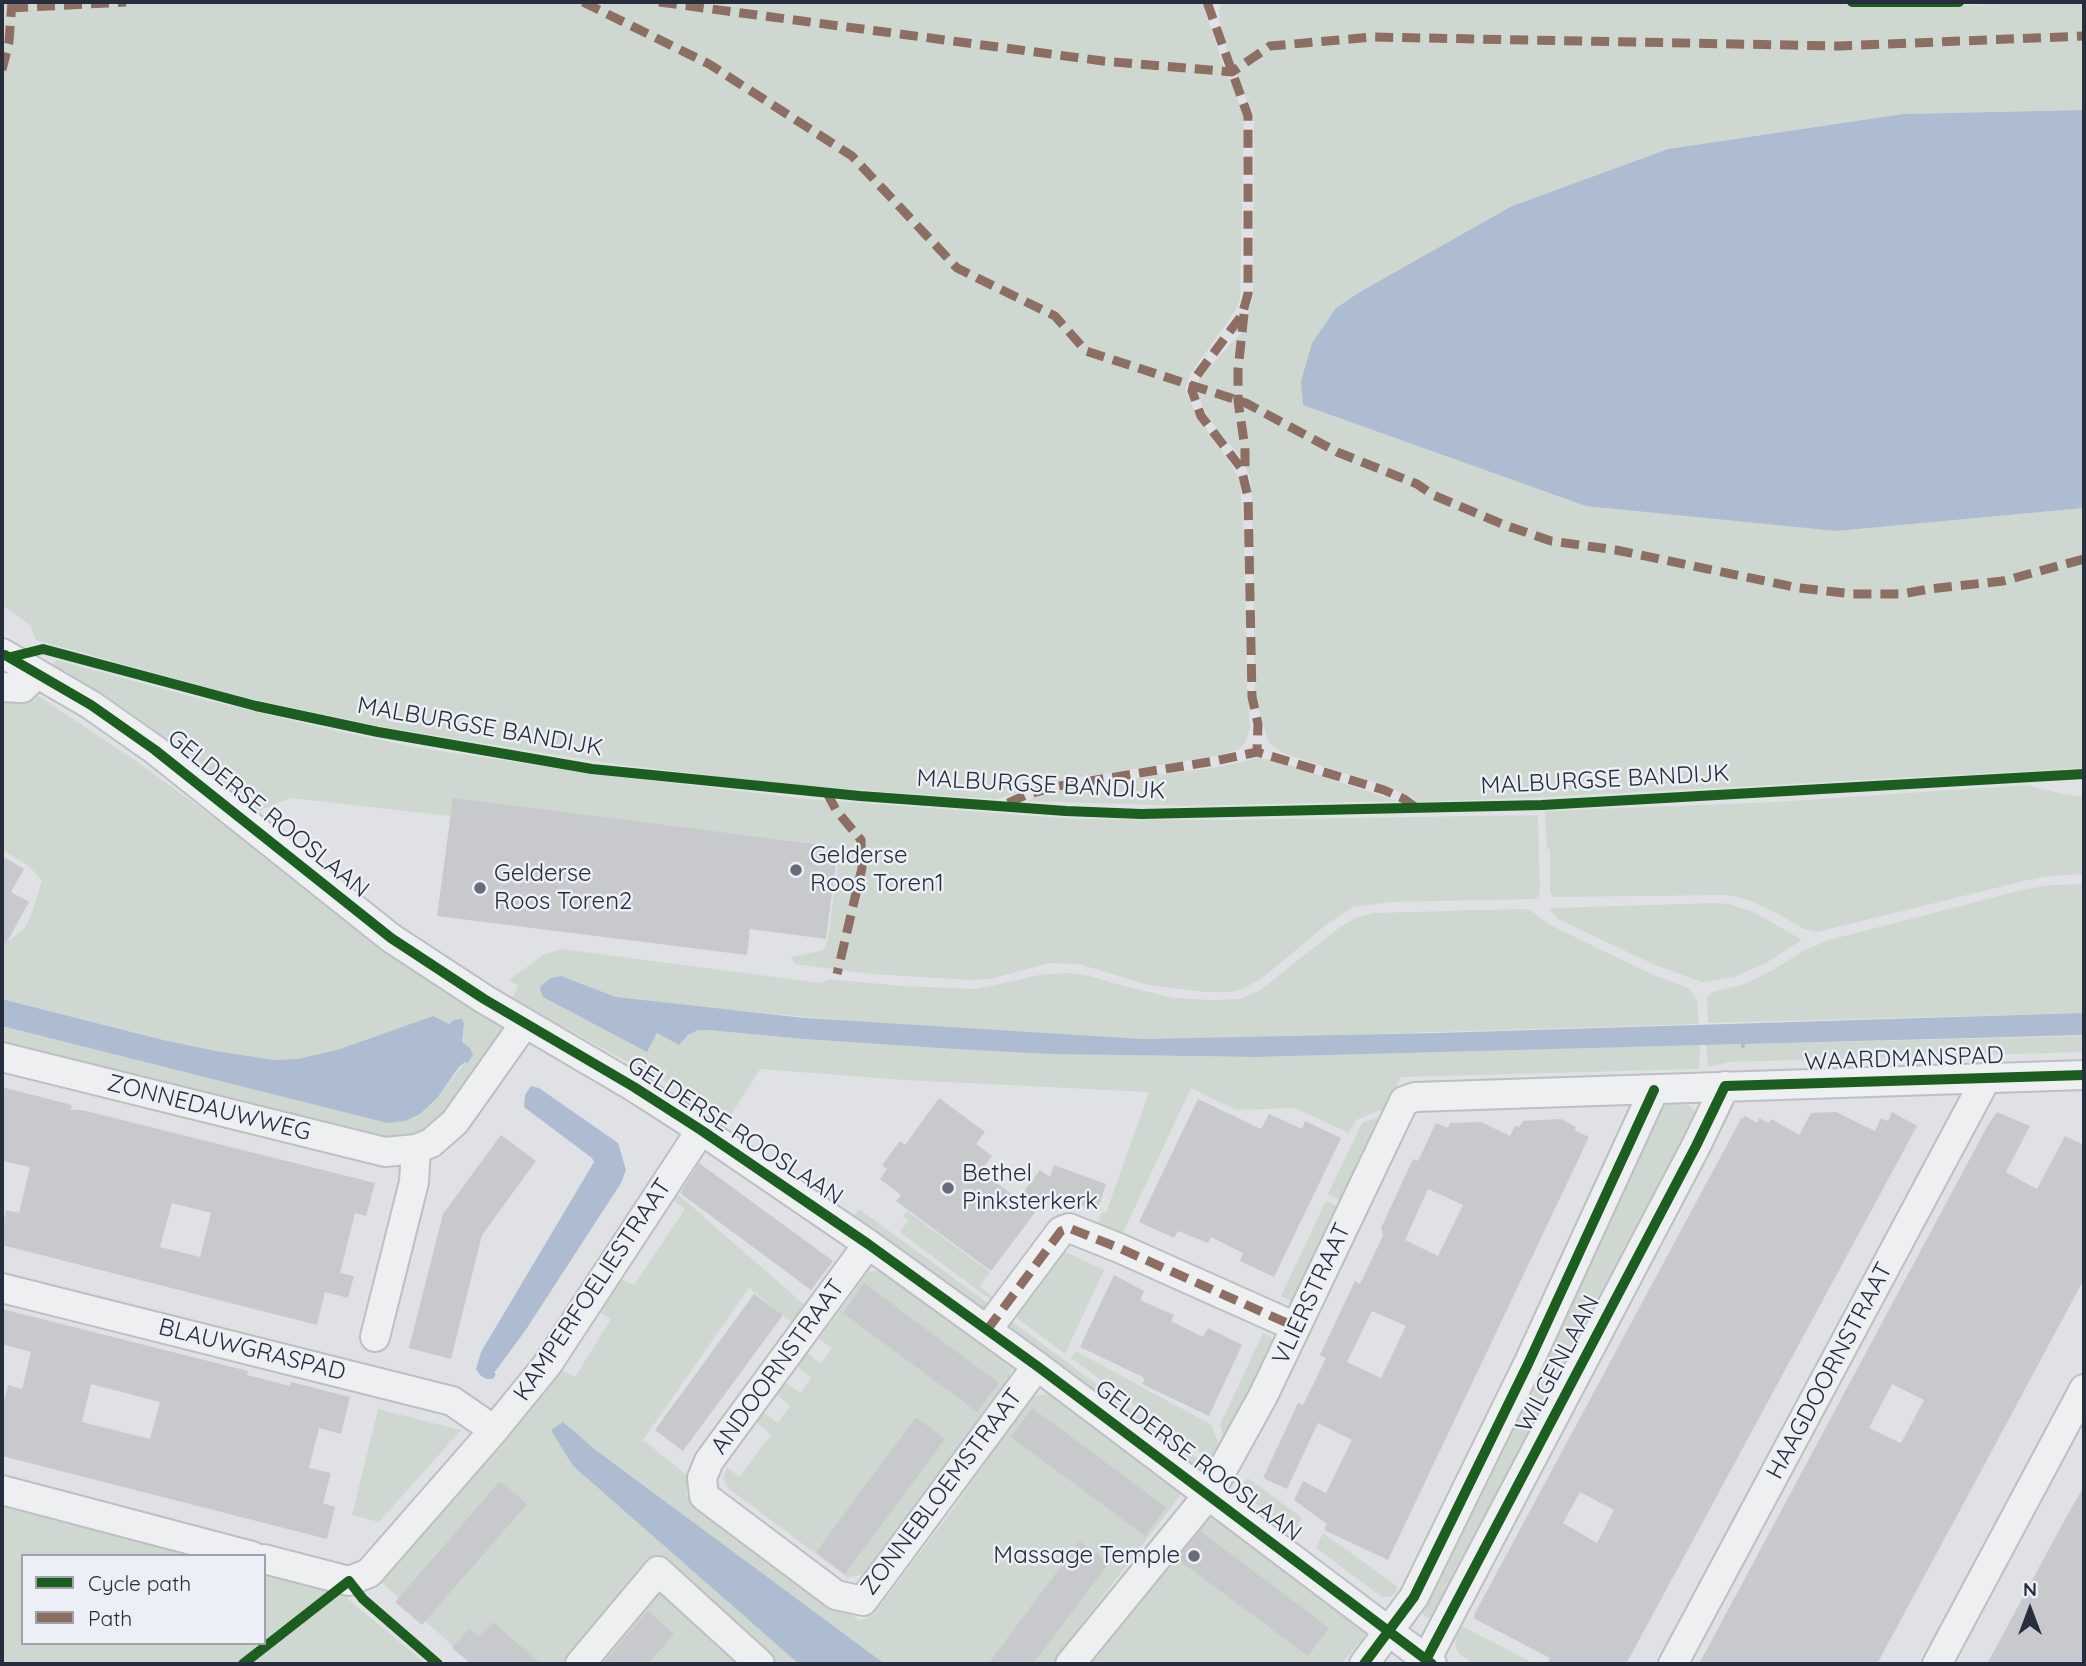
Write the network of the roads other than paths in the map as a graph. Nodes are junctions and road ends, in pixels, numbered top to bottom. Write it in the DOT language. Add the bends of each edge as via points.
graph roads {
  1 [pos="2,653"];
  2 [pos="37,674"];
  3 [pos="2,687"];
  4 [pos="525,1023"];
  5 [pos="2,1057"];
  6 [pos="2084,1075"];
  7 [pos="1987,1077"];
  8 [pos="1725,1086"];
  9 [pos="1654,1090"];
  10 [pos="1415,1097"];
  11 [pos="701,1130"];
  12 [pos="416,1149"];
  13 [pos="868,1244"];
  14 [pos="2,1287"];
  15 [pos="1296,1327"];
  16 [pos="987,1330"];
  17 [pos="375,1337"];
  18 [pos="1037,1366"];
  19 [pos="2084,1389"];
  20 [pos="494,1430"];
  21 [pos="2,1490"];
  22 [pos="1209,1494"];
  23 [pos="704,1496"];
  24 [pos="244,1554"];
  25 [pos="266,1560"];
  26 [pos="1389,1632"];
  27 [pos="1429,1662"];
  28 [pos="580,1664"];
  29 [pos="760,1664"];
  30 [pos="1070,1664"];
  31 [pos="1364,1664"];
  32 [pos="1673,1664"];
  33 [pos="1937,1664"];
  1 -- 2 [label="street, GELDERSE ROOSLAAN"];
  2 -- 3 [label="street" via="22,688"];
  2 -- 4 [label="street, GELDERSE ROOSLAAN" via="155,750 391,938"];
  4 -- 11 [label="street, GELDERSE ROOSLAAN"];
  4 -- 12 [label="street, ZONNEDAUWWEG" via="455,1122 431,1143"];
  5 -- 12 [label="street, ZONNEDAUWWEG" via="385,1152"];
  6 -- 7 [label="street, WAARDMANSPAD"];
  7 -- 8 [label="street, WAARDMANSPAD"];
  7 -- 32 [label="street, HAAGDOORNSTRAAT"];
  8 -- 9 [label="street, WAARDMANSPAD"];
  8 -- 27 [label="street, WILGENLAAN"];
  9 -- 10 [label="street, WAARDMANSPAD"];
  9 -- 26 [label="street, WILGENLAAN" via="1426,1573"];
  10 -- 15 [label="street, VLIERSTRAAT" via="1404,1101"];
  11 -- 13 [label="street, GELDERSE ROOSLAAN"];
  11 -- 20 [label="street, KAMPERFOELIESTRAAT" via="547,1365"];
  12 -- 17 [label="street" via="414,1182"];
  13 -- 16 [label="street, GELDERSE ROOSLAAN"];
  13 -- 23 [label="street, ANDOORNSTRAAT" via="709,1461 702,1478"];
  14 -- 20 [label="street, BLAUWGRASPAD" via="452,1401"];
  15 -- 16 [label="street" via="1069,1228 1061,1231"];
  15 -- 22 [label="street, VLIERSTRAAT"];
  16 -- 18 [label="street, GELDERSE ROOSLAAN"];
  18 -- 22 [label="street, GELDERSE ROOSLAAN"];
  18 -- 23 [label="street, ZONNEBLOEMSTRAAT" via="863,1601 836,1595"];
  19 -- 33 [label="street"];
  20 -- 25 [label="street, KAMPERFOELIESTRAAT" via="369,1573 349,1581"];
  21 -- 24 [label="street"];
  22 -- 26 [label="street, GELDERSE ROOSLAAN"];
  22 -- 30 [label="street, VLIERSTRAAT"];
  26 -- 27 [label="street, GELDERSE ROOSLAAN"];
  26 -- 31 [label="street, WILGENLAAN"];
  28 -- 29 [label="street" via="658,1571"];
}
